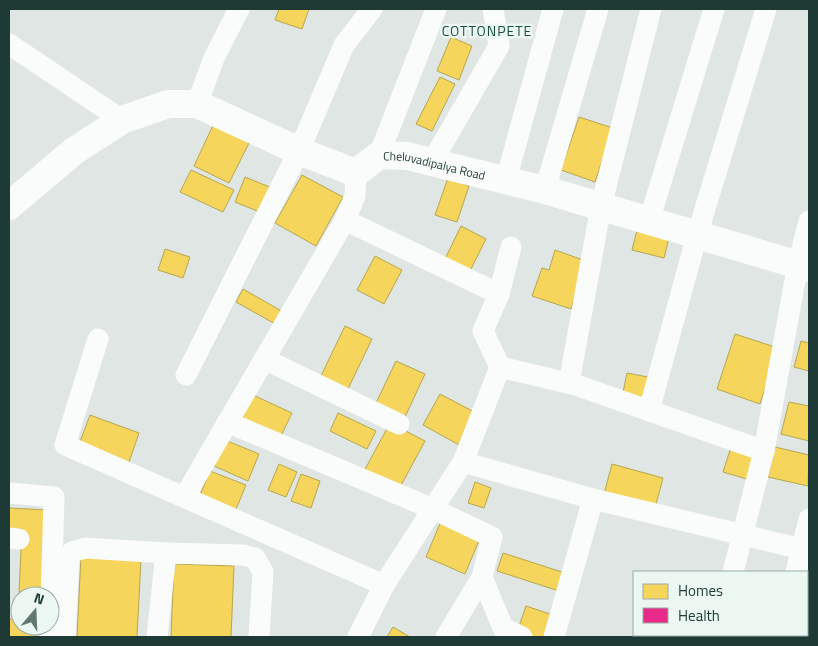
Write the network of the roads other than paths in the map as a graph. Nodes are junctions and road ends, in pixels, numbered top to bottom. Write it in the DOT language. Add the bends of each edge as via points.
graph roads {
  1 [pos="239,9"];
  2 [pos="372,9"];
  3 [pos="436,9"];
  4 [pos="493,9"];
  5 [pos="553,9"];
  6 [pos="598,9"];
  7 [pos="651,9"];
  8 [pos="714,9"];
  9 [pos="766,9"];
  10 [pos="9,44"];
  11 [pos="197,104"];
  12 [pos="122,120"];
  13 [pos="299,151"];
  14 [pos="379,155"];
  15 [pos="432,162"];
  16 [pos="356,173"];
  17 [pos="506,180"];
  18 [pos="545,190"];
  19 [pos="9,206"];
  20 [pos="601,206"];
  21 [pos="346,220"];
  22 [pos="648,221"];
  23 [pos="809,221"];
  24 [pos="697,235"];
  25 [pos="511,247"];
  26 [pos="804,266"];
  27 [pos="499,294"];
  28 [pos="98,340"];
  29 [pos="264,360"];
  30 [pos="500,367"];
  31 [pos="186,375"];
  32 [pos="569,384"];
  33 [pos="649,411"];
  34 [pos="227,422"];
  35 [pos="399,424"];
  36 [pos="764,451"];
  37 [pos="463,462"];
  38 [pos="9,493"];
  39 [pos="185,496"];
  40 [pos="593,499"];
  41 [pos="433,509"];
  42 [pos="809,519"];
  43 [pos="743,534"];
  44 [pos="802,548"];
  45 [pos="166,553"];
  46 [pos="733,571"];
  47 [pos="796,571"];
  48 [pos="482,577"];
  49 [pos="384,585"];
  50 [pos="501,632"];
  51 [pos="50,637"];
  52 [pos="65,637"];
  53 [pos="157,637"];
  54 [pos="259,637"];
  55 [pos="358,637"];
  56 [pos="446,637"];
  57 [pos="522,637"];
  58 [pos="554,637"];
  1 -- 11 [label="street" via="214,58"];
  2 -- 13 [label="street" via="344,45"];
  3 -- 14 [label="street"];
  4 -- 15 [label="street" via="499,46"];
  5 -- 17 [label="street"];
  6 -- 18 [label="street"];
  7 -- 20 [label="street"];
  8 -- 22 [label="street"];
  9 -- 24 [label="street"];
  10 -- 12 [label="street"];
  11 -- 12 [label="street" via="168,104"];
  11 -- 13 [label="street"];
  12 -- 19 [label="street" via="74,150"];
  13 -- 16 [label="street"];
  13 -- 31 [label="street"];
  14 -- 15 [label="street, Cheluvadipalya Road" via="407,156"];
  14 -- 16 [label="street, Cheluvadipalya Road"];
  15 -- 17 [label="street, Cheluvadipalya Road"];
  16 -- 21 [label="street" via="355,196"];
  17 -- 18 [label="street, Cheluvadipalya Road"];
  18 -- 20 [label="street, Cheluvadipalya Road"];
  20 -- 22 [label="street, Cheluvadipalya Road"];
  20 -- 32 [label="street"];
  21 -- 27 [label="street"];
  21 -- 29 [label="street"];
  22 -- 24 [label="street, Cheluvadipalya Road"];
  23 -- 26 [label="street"];
  24 -- 26 [label="street, Cheluvadipalya Road"];
  24 -- 33 [label="street"];
  25 -- 27 [label="street"];
  26 -- 36 [label="street"];
  27 -- 30 [label="street" via="482,331"];
  28 -- 39 [label="street" via="65,445"];
  29 -- 34 [label="street"];
  29 -- 35 [label="street"];
  30 -- 32 [label="street"];
  30 -- 37 [label="street"];
  32 -- 33 [label="street"];
  33 -- 36 [label="street"];
  34 -- 39 [label="street"];
  34 -- 41 [label="street"];
  36 -- 43 [label="street"];
  37 -- 40 [label="street"];
  37 -- 41 [label="street"];
  38 -- 51 [label="street" via="54,497"];
  39 -- 49 [label="street"];
  40 -- 43 [label="street"];
  40 -- 58 [label="street"];
  41 -- 48 [label="street" via="492,537"];
  41 -- 49 [label="street"];
  42 -- 44 [label="street"];
  43 -- 44 [label="street"];
  43 -- 46 [label="street"];
  44 -- 47 [label="street"];
  45 -- 52 [label="street" via="85,548 72,552"];
  45 -- 53 [label="street"];
  45 -- 54 [label="street" via="255,558 263,572"];
  48 -- 50 [label="street"];
  48 -- 56 [label="street"];
  49 -- 55 [label="street"];
  50 -- 57 [label="street"];
}
